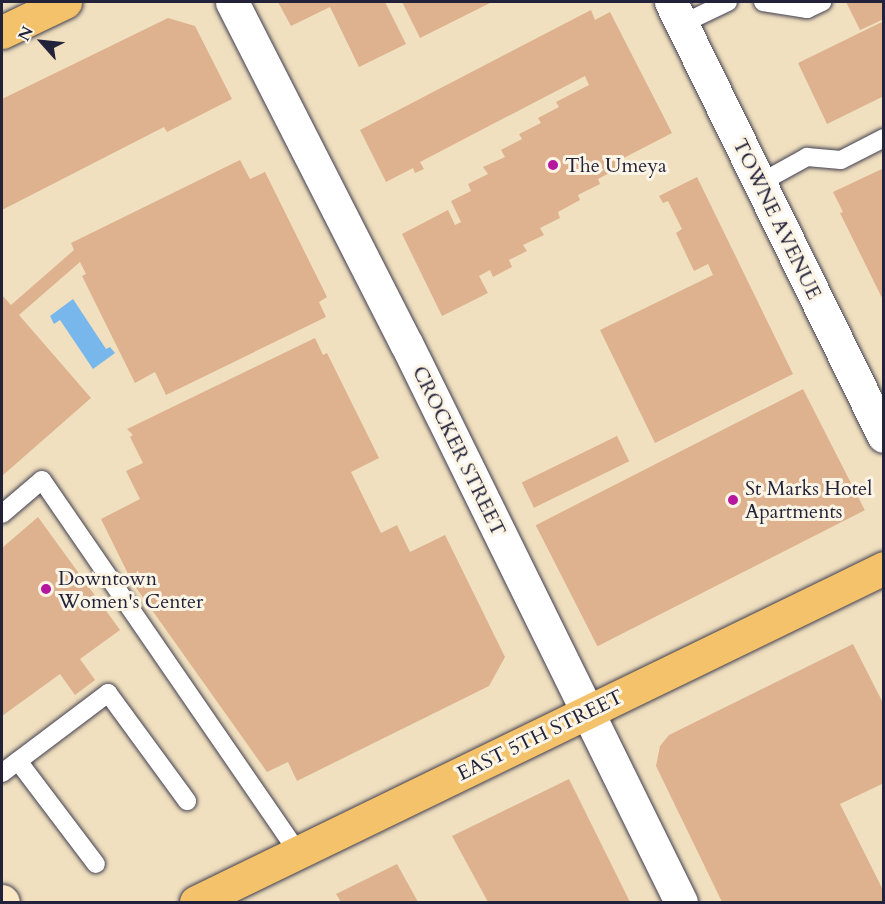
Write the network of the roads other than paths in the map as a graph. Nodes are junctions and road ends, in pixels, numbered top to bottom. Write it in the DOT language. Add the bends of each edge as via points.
graph roads {
  1 [pos="65,2"];
  2 [pos="232,2"];
  3 [pos="728,2"];
  4 [pos="763,2"];
  5 [pos="822,2"];
  6 [pos="677,13"];
  7 [pos="2,32"];
  8 [pos="884,138"];
  9 [pos="760,183"];
  10 [pos="884,436"];
  11 [pos="2,514"];
  12 [pos="884,568"];
  13 [pos="587,712"];
  14 [pos="18,760"];
  15 [pos="2,773"];
  16 [pos="187,801"];
  17 [pos="298,852"];
  18 [pos="96,864"];
  19 [pos="214,899"];
  20 [pos="681,903"];
  1 -- 7 [label="main road"];
  2 -- 13 [label="street, CROCKER STREET" via="406,343"];
  3 -- 6 [label="lane"];
  4 -- 5 [label="lane" via="807,9"];
  6 -- 9 [label="street, TOWNE AVENUE"];
  8 -- 9 [label="lane" via="841,160 807,157"];
  9 -- 10 [label="street, TOWNE AVENUE"];
  11 -- 17 [label="lane" via="42,480"];
  12 -- 13 [label="main road, EAST 5TH STREET"];
  13 -- 17 [label="main road, EAST 5TH STREET"];
  13 -- 20 [label="street, CROCKER STREET"];
  14 -- 15 [label="lane"];
  14 -- 16 [label="lane" via="108,693"];
  14 -- 18 [label="lane"];
  17 -- 19 [label="main road, EAST 5TH STREET"];
}
